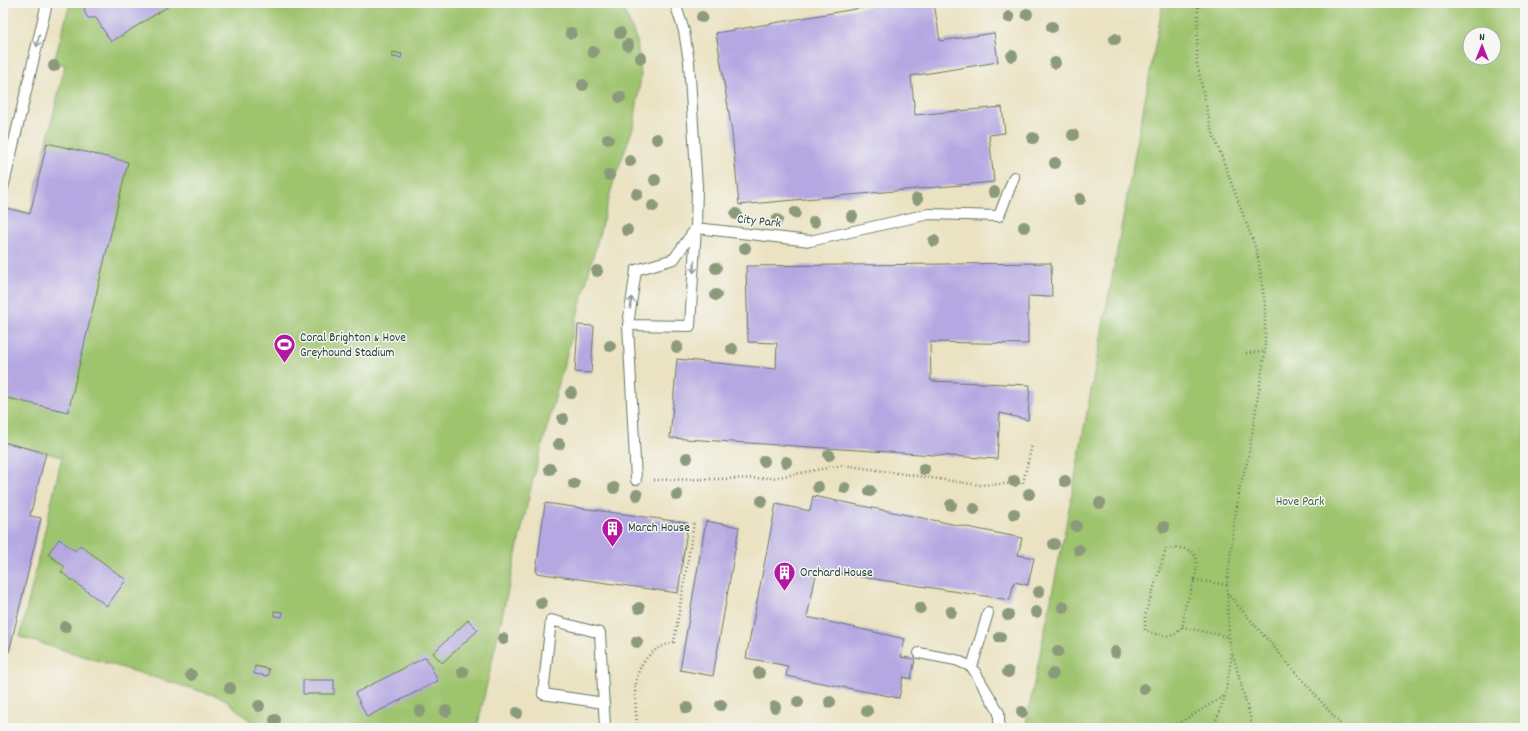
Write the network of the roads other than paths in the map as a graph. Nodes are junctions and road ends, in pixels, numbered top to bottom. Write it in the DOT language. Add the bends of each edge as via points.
graph roads {
  1 [pos="47,3"];
  2 [pos="677,3"];
  3 [pos="1014,177"];
  4 [pos="3,188"];
  5 [pos="696,228"];
  6 [pos="628,325"];
  7 [pos="636,480"];
  8 [pos="988,613"];
  9 [pos="919,653"];
  10 [pos="972,667"];
  11 [pos="604,703"];
  12 [pos="605,728"];
  13 [pos="999,728"];
  1 -- 4 [label="lane, one-way"];
  2 -- 5 [label="lane" via="689,62 697,187"];
  3 -- 5 [label="lane, City Park" via="999,216 929,214 810,241"];
  6 -- 5 [label="lane, one-way" via="636,270 674,259"];
  5 -- 6 [label="lane, one-way" via="690,326"];
  6 -- 7 [label="lane"];
  8 -- 10 [label="lane"];
  9 -- 10 [label="lane" via="956,660"];
  10 -- 13 [label="lane" via="997,709"];
  11 -- 11 [label="lane" via="600,633 551,620 543,694"];
  11 -- 12 [label="lane"];
}
